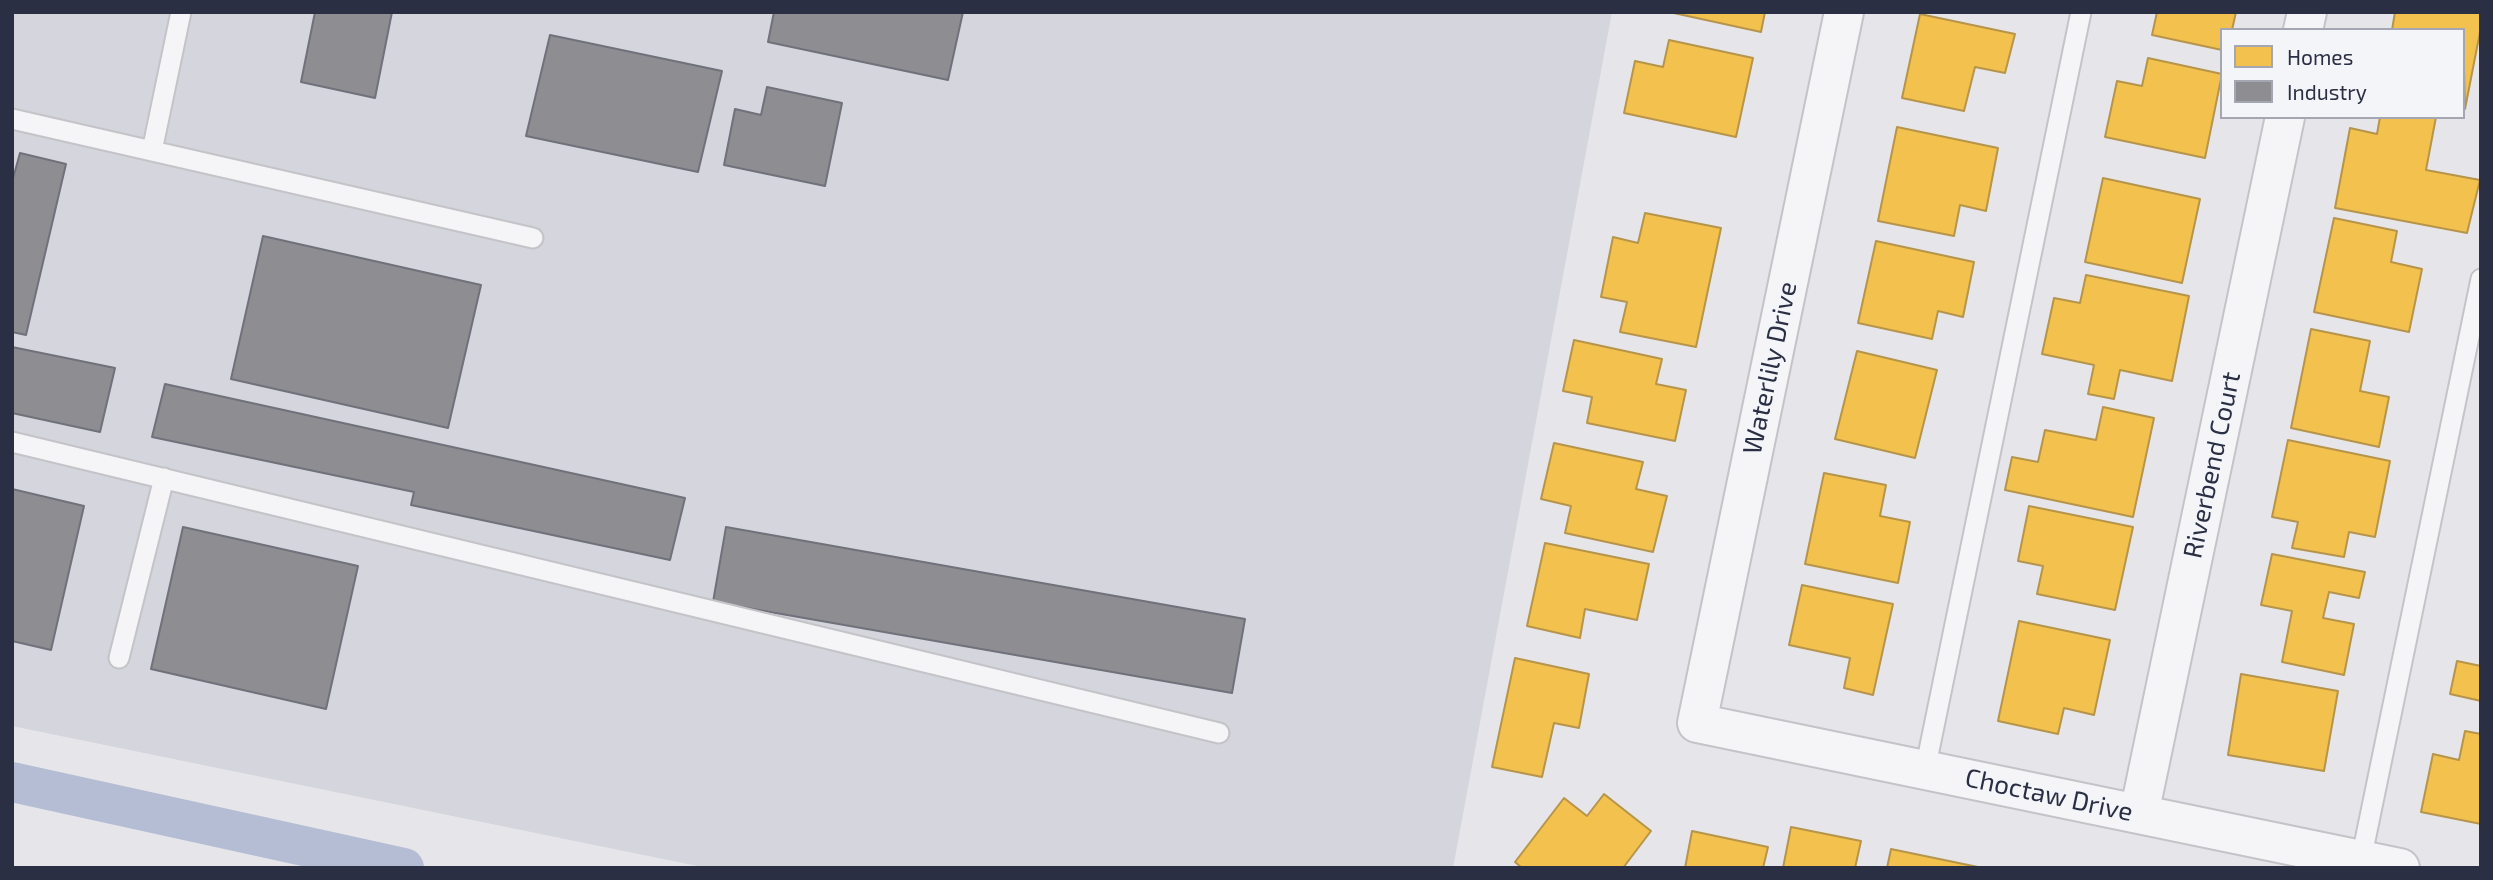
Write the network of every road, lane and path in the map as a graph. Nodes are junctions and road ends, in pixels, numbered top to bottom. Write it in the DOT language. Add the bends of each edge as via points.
graph roads {
  1 [pos="181,12"];
  2 [pos="1844,12"];
  3 [pos="2081,12"];
  4 [pos="12,119"];
  5 [pos="2285,119"];
  6 [pos="152,150"];
  7 [pos="533,237"];
  8 [pos="2481,279"];
  9 [pos="12,442"];
  10 [pos="164,478"];
  11 [pos="119,658"];
  12 [pos="1697,723"];
  13 [pos="1219,733"];
  14 [pos="1925,770"];
  15 [pos="2139,814"];
  16 [pos="2361,860"];
  17 [pos="2400,868"];
  1 -- 6 [label="lane"];
  2 -- 12 [label="street, Waterlily Drive"];
  3 -- 14 [label="lane"];
  4 -- 6 [label="lane"];
  5 -- 15 [label="street, Riverbend Court"];
  6 -- 7 [label="lane"];
  8 -- 16 [label="lane"];
  9 -- 10 [label="lane"];
  10 -- 11 [label="lane"];
  10 -- 13 [label="lane"];
  12 -- 14 [label="street, Choctaw Drive"];
  14 -- 15 [label="street, Choctaw Drive"];
  15 -- 16 [label="street, Choctaw Drive"];
  16 -- 17 [label="street, Choctaw Drive"];
}
